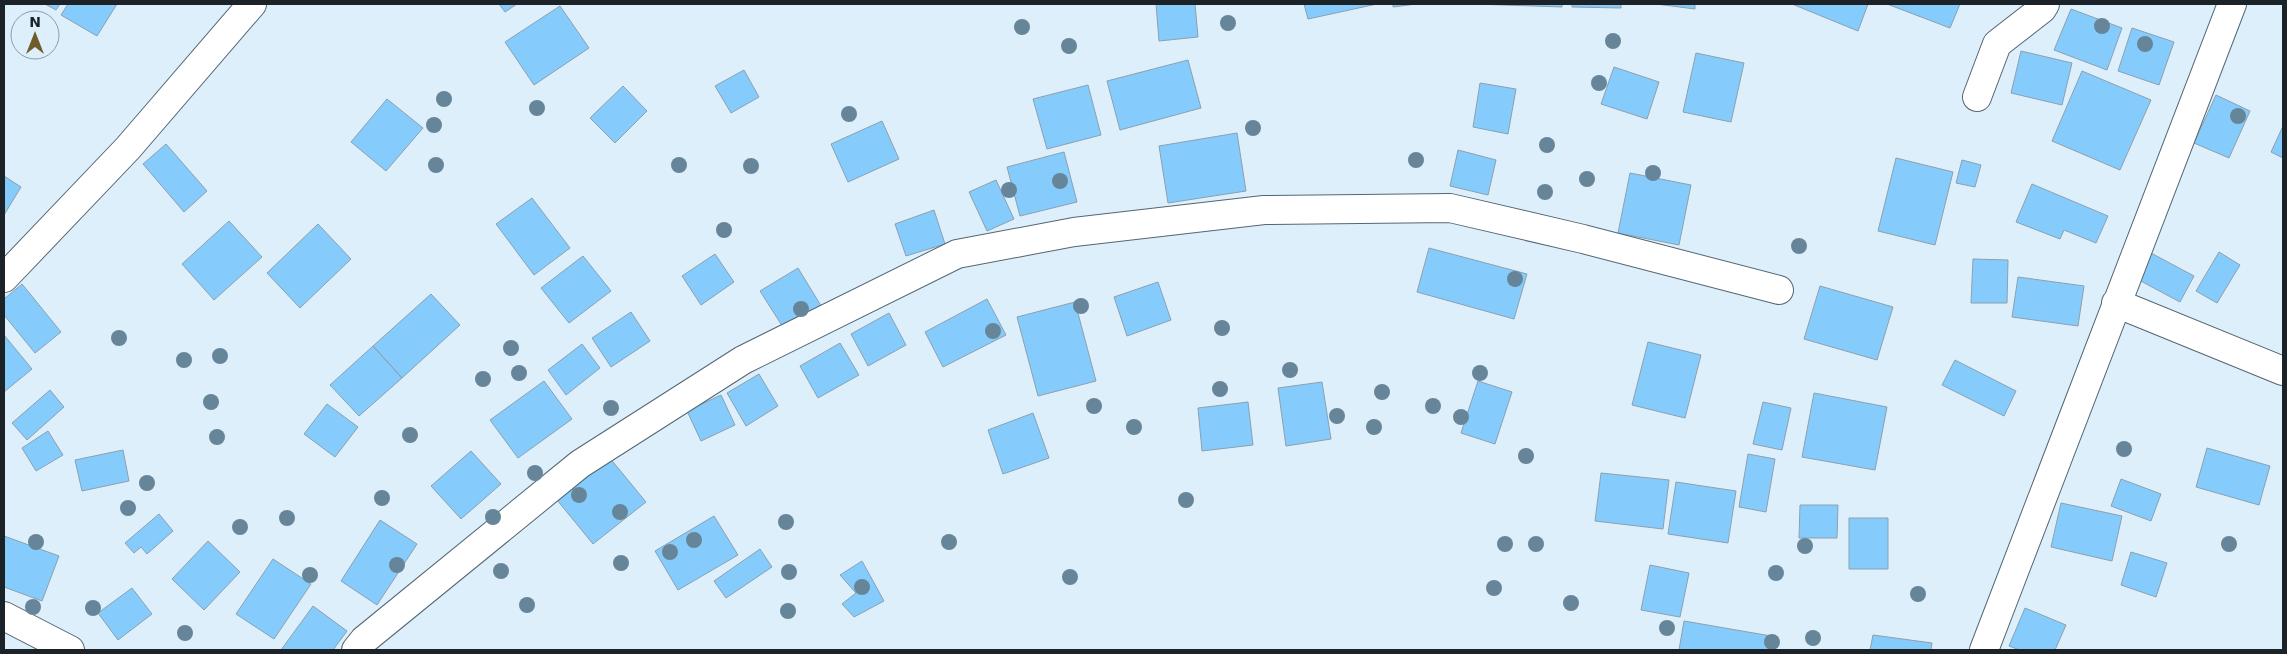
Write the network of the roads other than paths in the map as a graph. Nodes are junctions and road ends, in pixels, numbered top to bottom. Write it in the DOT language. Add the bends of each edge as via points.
graph roads {
  1 [pos="252,4"];
  2 [pos="2045,4"];
  3 [pos="2232,4"];
  4 [pos="1977,97"];
  5 [pos="4,278"];
  6 [pos="1780,290"];
  7 [pos="2116,303"];
  8 [pos="2283,371"];
  9 [pos="4,616"];
  10 [pos="70,650"];
  11 [pos="356,650"];
  12 [pos="1984,650"];
  1 -- 5 [label="street" via="128,148"];
  2 -- 4 [label="street" via="1997,44"];
  3 -- 7 [label="street"];
  6 -- 11 [label="street" via="1450,208 1264,210 1074,232 957,254 743,360 580,464 364,640"];
  7 -- 8 [label="street"];
  7 -- 12 [label="street"];
  9 -- 10 [label="street"];
}
